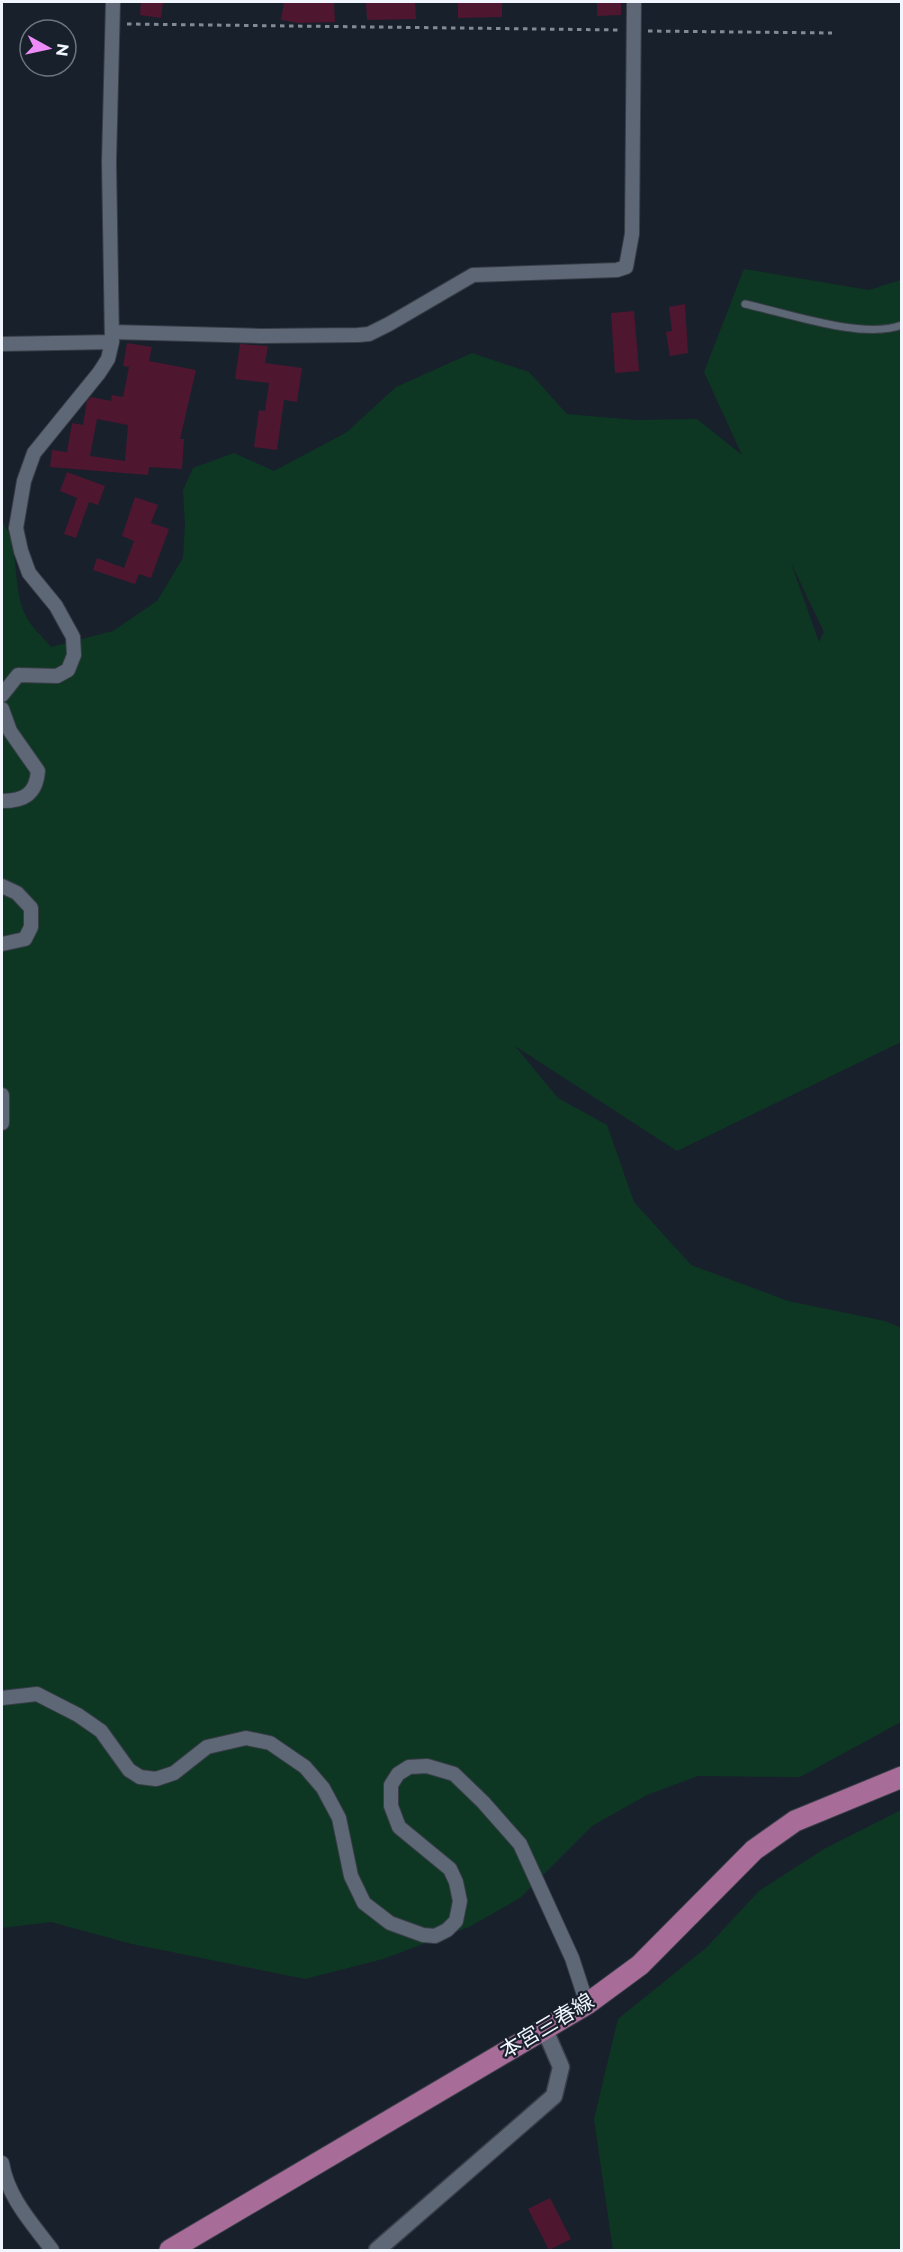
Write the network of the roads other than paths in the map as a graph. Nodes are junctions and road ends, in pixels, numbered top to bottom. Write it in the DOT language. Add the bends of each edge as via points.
graph roads {
  1 [pos="113,2"];
  2 [pos="634,2"];
  3 [pos="745,304"];
  4 [pos="902,325"];
  5 [pos="113,337"];
  6 [pos="2,344"];
  7 [pos="2,695"];
  8 [pos="2,709"];
  9 [pos="2,801"];
  10 [pos="2,886"];
  11 [pos="2,945"];
  12 [pos="2,1095"];
  13 [pos="2,1124"];
  14 [pos="2,1698"];
  15 [pos="902,1777"];
  16 [pos="586,2004"];
  17 [pos="544,2030"];
  18 [pos="2,2163"];
  19 [pos="52,2250"];
  20 [pos="170,2250"];
  21 [pos="377,2250"];
  1 -- 5 [label="street" via="109,162"];
  2 -- 5 [label="street" via="632,234 626,267 473,275 380,329 358,335"];
  3 -- 4 [label="lane" via="849,328 882,330"];
  5 -- 6 [label="street"];
  5 -- 7 [label="street" via="108,359 99,373 34,453 26,472 16,528 30,573 74,637 74,655 68,670 57,676 18,675"];
  8 -- 9 [label="street" via="10,731 38,771 32,792 20,801"];
  10 -- 11 [label="street" via="17,893 31,908 31,927 25,939"];
  12 -- 13 [label="street"];
  14 -- 16 [label="street" via="37,1694 78,1715 101,1731 129,1770 156,1779 174,1773 207,1747 246,1738 270,1743 305,1767 323,1788 339,1818 351,1876 364,1903 390,1923 423,1935 435,1936 456,1921 460,1901 456,1882 450,1869 399,1827 390,1797 391,1785 398,1774 410,1767 427,1766 454,1774 520,1844 572,1958"];
  15 -- 16 [label="main road, 本宮三春線" via="795,1821 754,1850 640,1965"];
  16 -- 17 [label="main road, 本宮三春線"];
  17 -- 20 [label="main road, 本宮三春線"];
  17 -- 21 [label="street" via="561,2067 554,2096"];
  18 -- 19 [label="street" via="12,2194"];
}
